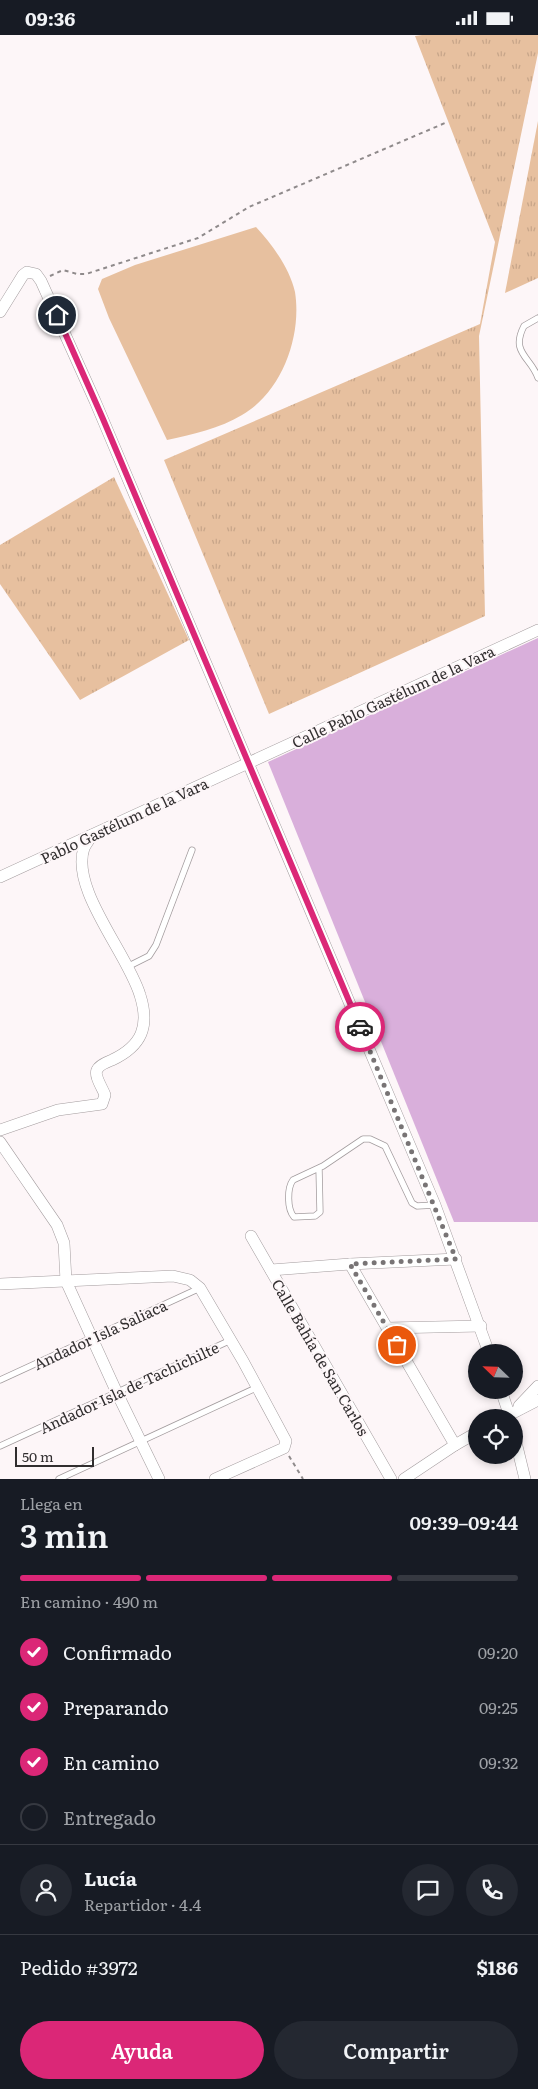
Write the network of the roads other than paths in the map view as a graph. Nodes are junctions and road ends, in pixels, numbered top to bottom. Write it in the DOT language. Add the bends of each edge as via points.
graph roads {
  1 [pos="0,312"];
  2 [pos="538,318"];
  3 [pos="537,374"];
  4 [pos="538,630"];
  5 [pos="248,762"];
  6 [pos="93,834"];
  7 [pos="192,850"];
  8 [pos="0,877"];
  9 [pos="129,966"];
  10 [pos="0,1130"];
  11 [pos="0,1142"];
  12 [pos="319,1168"];
  13 [pos="435,1205"];
  14 [pos="251,1236"];
  15 [pos="456,1259"];
  16 [pos="350,1264"];
  17 [pos="271,1270"];
  18 [pos="66,1281"];
  19 [pos="0,1284"];
  20 [pos="200,1288"];
  21 [pos="481,1326"];
  22 [pos="388,1328"];
  23 [pos="92,1337"];
  24 [pos="231,1340"];
  25 [pos="487,1344"];
  26 [pos="0,1380"];
  27 [pos="538,1386"];
  28 [pos="258,1387"];
  29 [pos="117,1393"];
  30 [pos="538,1400"];
  31 [pos="516,1409"];
  32 [pos="522,1409"];
  33 [pos="468,1438"];
  34 [pos="140,1441"];
  35 [pos="455,1445"];
  36 [pos="0,1446"];
  37 [pos="521,1464"];
  38 [pos="58,1479"];
  39 [pos="159,1479"];
  40 [pos="215,1479"];
  41 [pos="391,1479"];
  42 [pos="404,1479"];
  43 [pos="525,1479"];
  1 -- 5 [label="street" via="23,275 27,272 36,274 103,419"];
  2 -- 3 [label="lane" via="524,326 519,339 521,352"];
  4 -- 5 [label="street, Calle Pablo Gastélum de la Vara"];
  5 -- 6 [label="street, Pablo Gastélum de la Vara"];
  5 -- 13 [label="street"];
  6 -- 8 [label="street, Pablo Gastélum de la Vara"];
  6 -- 9 [label="street" via="84,848 84,879 101,919"];
  7 -- 9 [label="lane" via="156,945 149,956"];
  9 -- 10 [label="street" via="145,1013 144,1027 135,1045 97,1070 105,1095 102,1104 58,1110"];
  11 -- 18 [label="street" via="57,1225 64,1243"];
  12 -- 12 [label="lane" via="320,1212 315,1216 294,1217 289,1191 291,1183"];
  12 -- 13 [label="lane" via="363,1139 379,1141 385,1146 412,1203"];
  13 -- 15 [label="street"];
  14 -- 17 [label="street, Calle Bahía de San Carlos"];
  15 -- 16 [label="street"];
  15 -- 21 [label="street"];
  16 -- 17 [label="street"];
  16 -- 22 [label="street"];
  17 -- 41 [label="street, Calle Bahía de San Carlos"];
  18 -- 19 [label="street"];
  18 -- 20 [label="street" via="173,1276"];
  18 -- 23 [label="street"];
  20 -- 23 [label="lane, Andador Isla Saliaca"];
  20 -- 24 [label="street"];
  21 -- 22 [label="street"];
  21 -- 25 [label="street"];
  22 -- 35 [label="street"];
  23 -- 26 [label="lane, Andador Isla Saliaca"];
  23 -- 29 [label="street"];
  24 -- 28 [label="street"];
  24 -- 29 [label="lane, Andador Isla de Tachichilte"];
  27 -- 31 [label="street"];
  28 -- 34 [label="lane"];
  28 -- 40 [label="street" via="286,1439 284,1448"];
  29 -- 34 [label="street"];
  29 -- 36 [label="lane, Andador Isla de Tachichilte"];
  30 -- 32 [label="street"];
  33 -- 35 [label="street"];
  34 -- 38 [label="lane"];
  34 -- 39 [label="street"];
  35 -- 42 [label="street"];
  37 -- 43 [label="street"];
}
